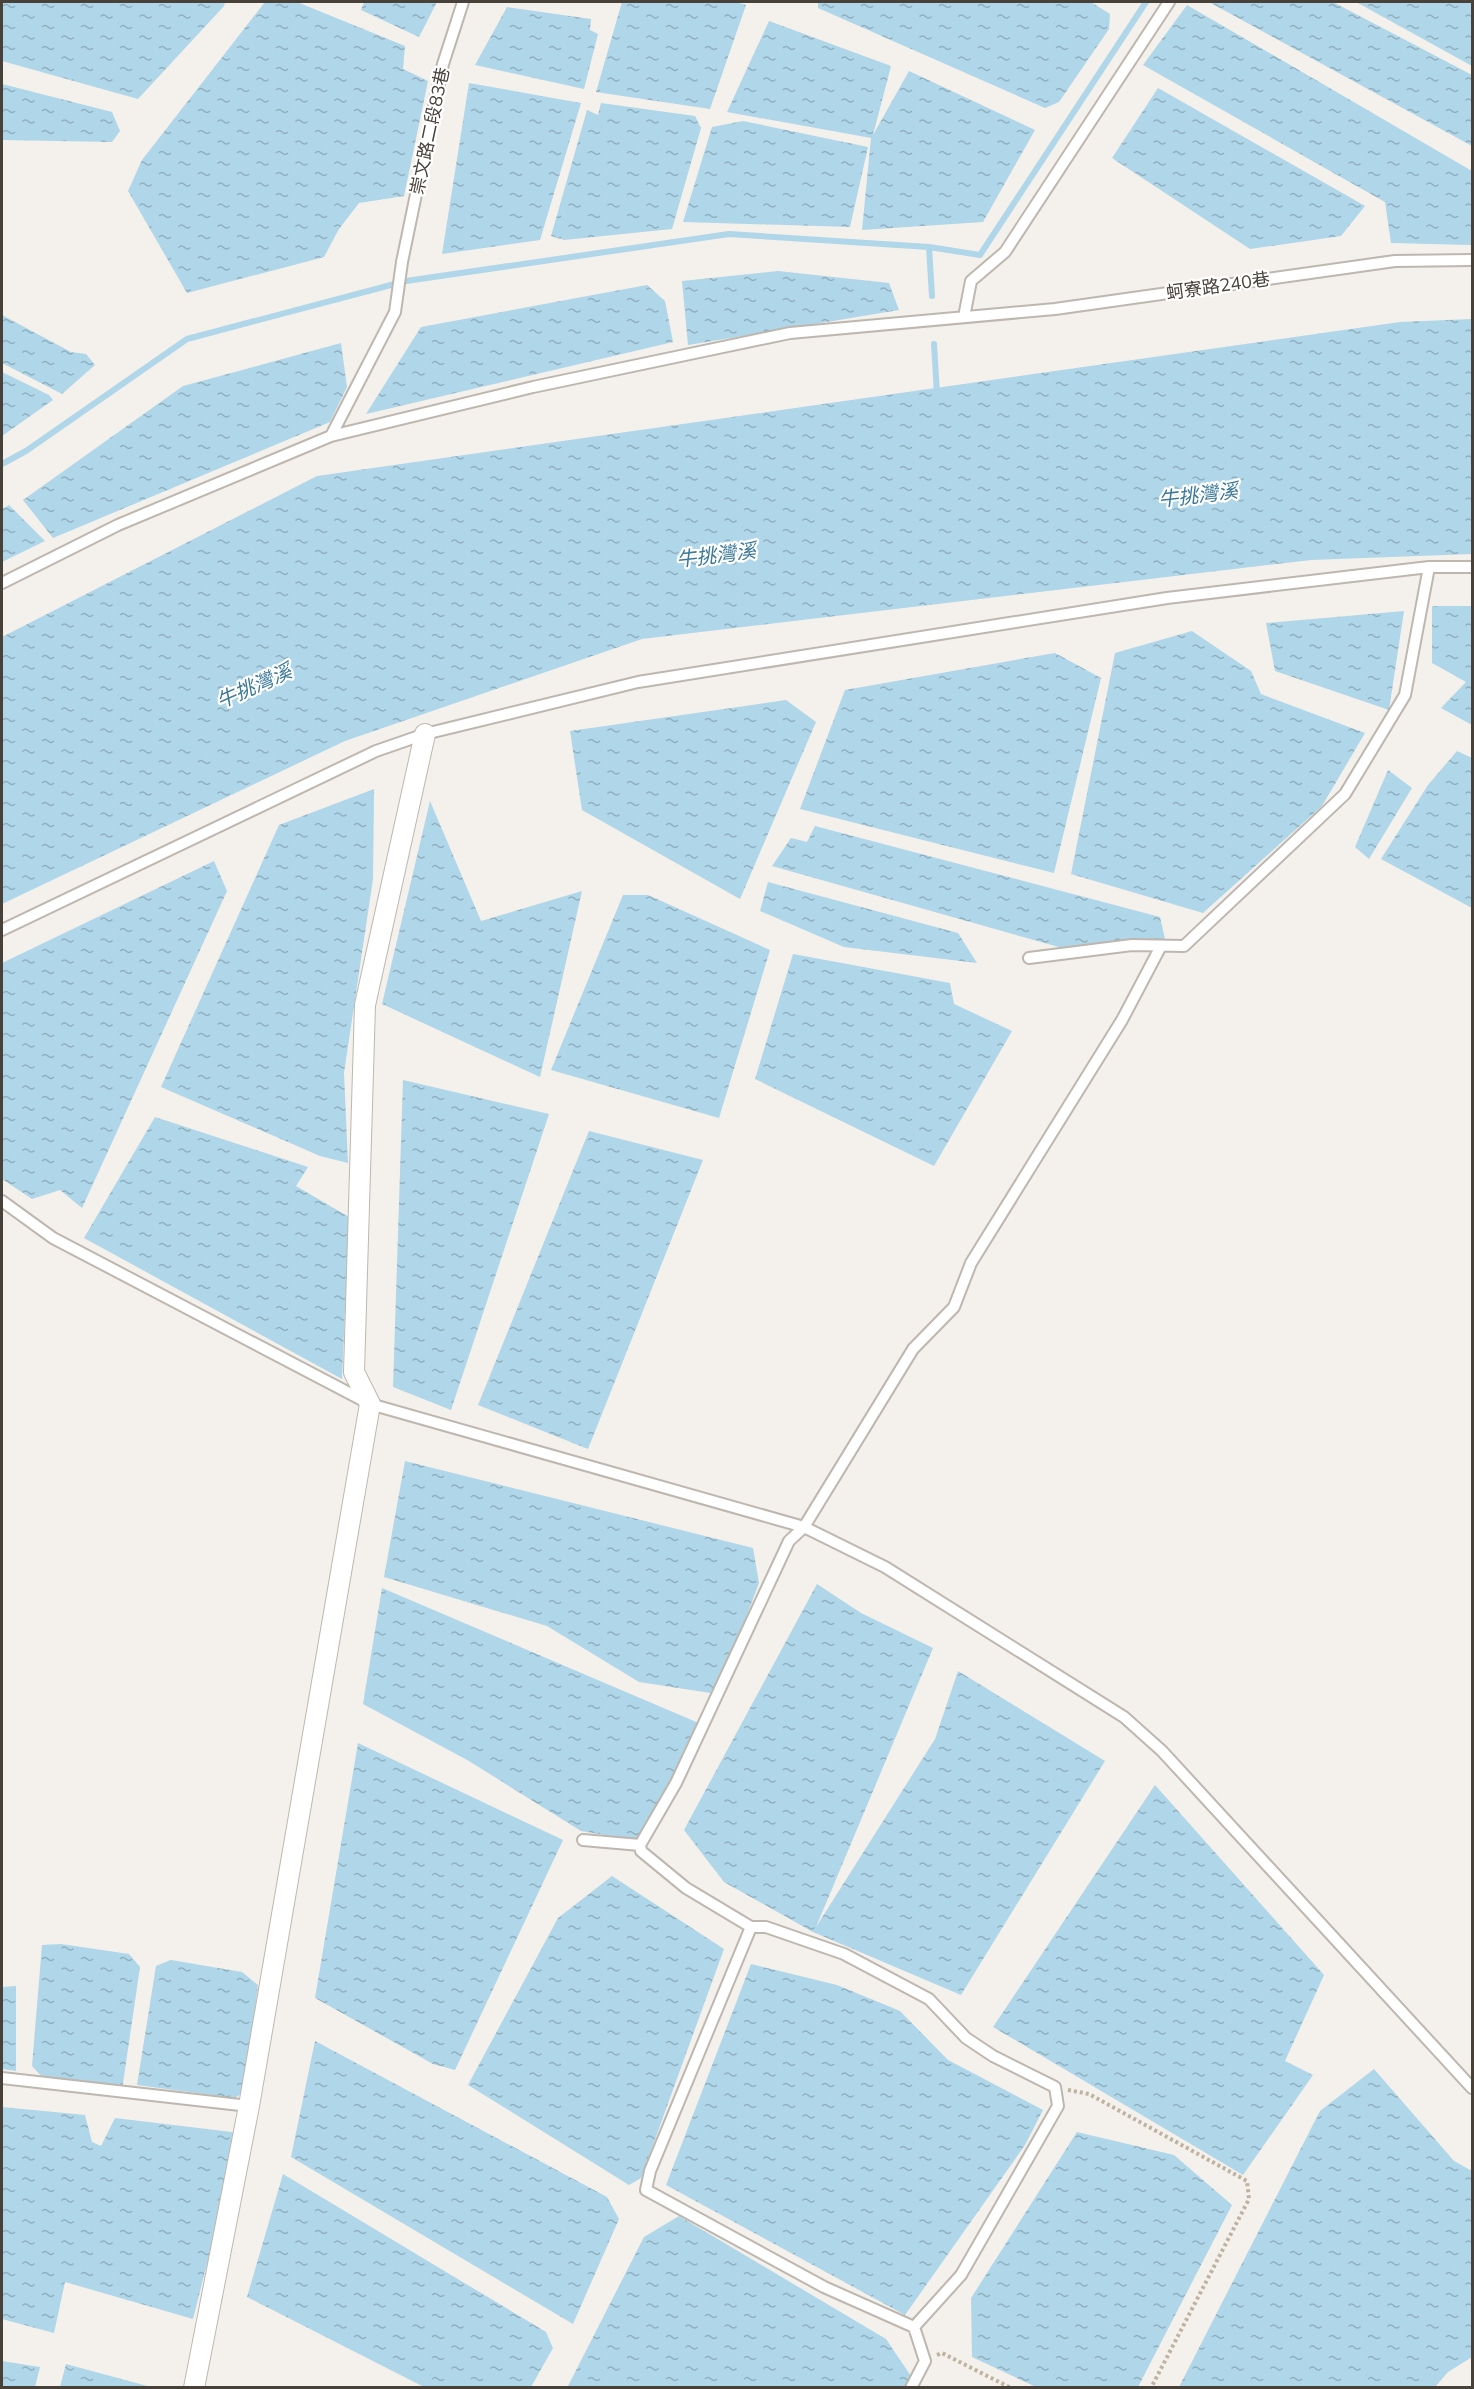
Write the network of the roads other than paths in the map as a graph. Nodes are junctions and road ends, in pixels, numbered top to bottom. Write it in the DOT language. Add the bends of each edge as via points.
graph roads {
  1 [pos="463,2"];
  2 [pos="1169,2"];
  3 [pos="1473,260"];
  4 [pos="964,317"];
  5 [pos="331,436"];
  6 [pos="1429,567"];
  7 [pos="1473,567"];
  8 [pos="2,583"];
  9 [pos="425,734"];
  10 [pos="2,930"];
  11 [pos="1161,946"];
  12 [pos="1029,958"];
  13 [pos="2,1201"];
  14 [pos="370,1404"];
  15 [pos="804,1527"];
  16 [pos="583,1840"];
  17 [pos="640,1845"];
  18 [pos="751,1927"];
  19 [pos="2,2078"];
  20 [pos="1473,2088"];
  21 [pos="249,2106"];
  22 [pos="914,2327"];
  23 [pos="194,2388"];
  24 [pos="911,2388"];
  1 -- 5 [label="lane, 崇文路二段83巷" via="443,64 395,312"];
  2 -- 4 [label="lane" via="1005,252 970,281"];
  3 -- 4 [label="lane, 蚵寮路240巷" via="1395,261 1055,309"];
  4 -- 5 [label="lane, 蚵寮路240巷" via="790,333 533,387"];
  5 -- 8 [label="lane, 蚵寮路240巷" via="118,525"];
  6 -- 7 [label="lane"];
  6 -- 9 [label="lane" via="1167,598 638,682"];
  6 -- 11 [label="lane" via="1405,696 1344,794 1184,946"];
  9 -- 10 [label="lane" via="376,751"];
  9 -- 14 [label="street" via="365,1005 354,1372"];
  11 -- 12 [label="lane" via="1132,945"];
  11 -- 15 [label="lane" via="1122,1020 971,1263 954,1306 913,1349"];
  13 -- 14 [label="lane" via="53,1238"];
  14 -- 15 [label="lane"];
  14 -- 21 [label="street"];
  15 -- 17 [label="lane" via="789,1541 676,1783"];
  15 -- 20 [label="lane" via="885,1567 1124,1717 1162,1751"];
  16 -- 17 [label="lane"];
  17 -- 18 [label="lane" via="641,1851 686,1888"];
  18 -- 22 [label="lane" via="650,2171 646,2190 824,2287"];
  18 -- 22 [label="lane" via="766,1927 844,1954 929,1999 966,2038 1055,2087 1058,2106 961,2275"];
  19 -- 21 [label="lane"];
  21 -- 23 [label="street"];
  22 -- 24 [label="lane" via="925,2361"];
}
